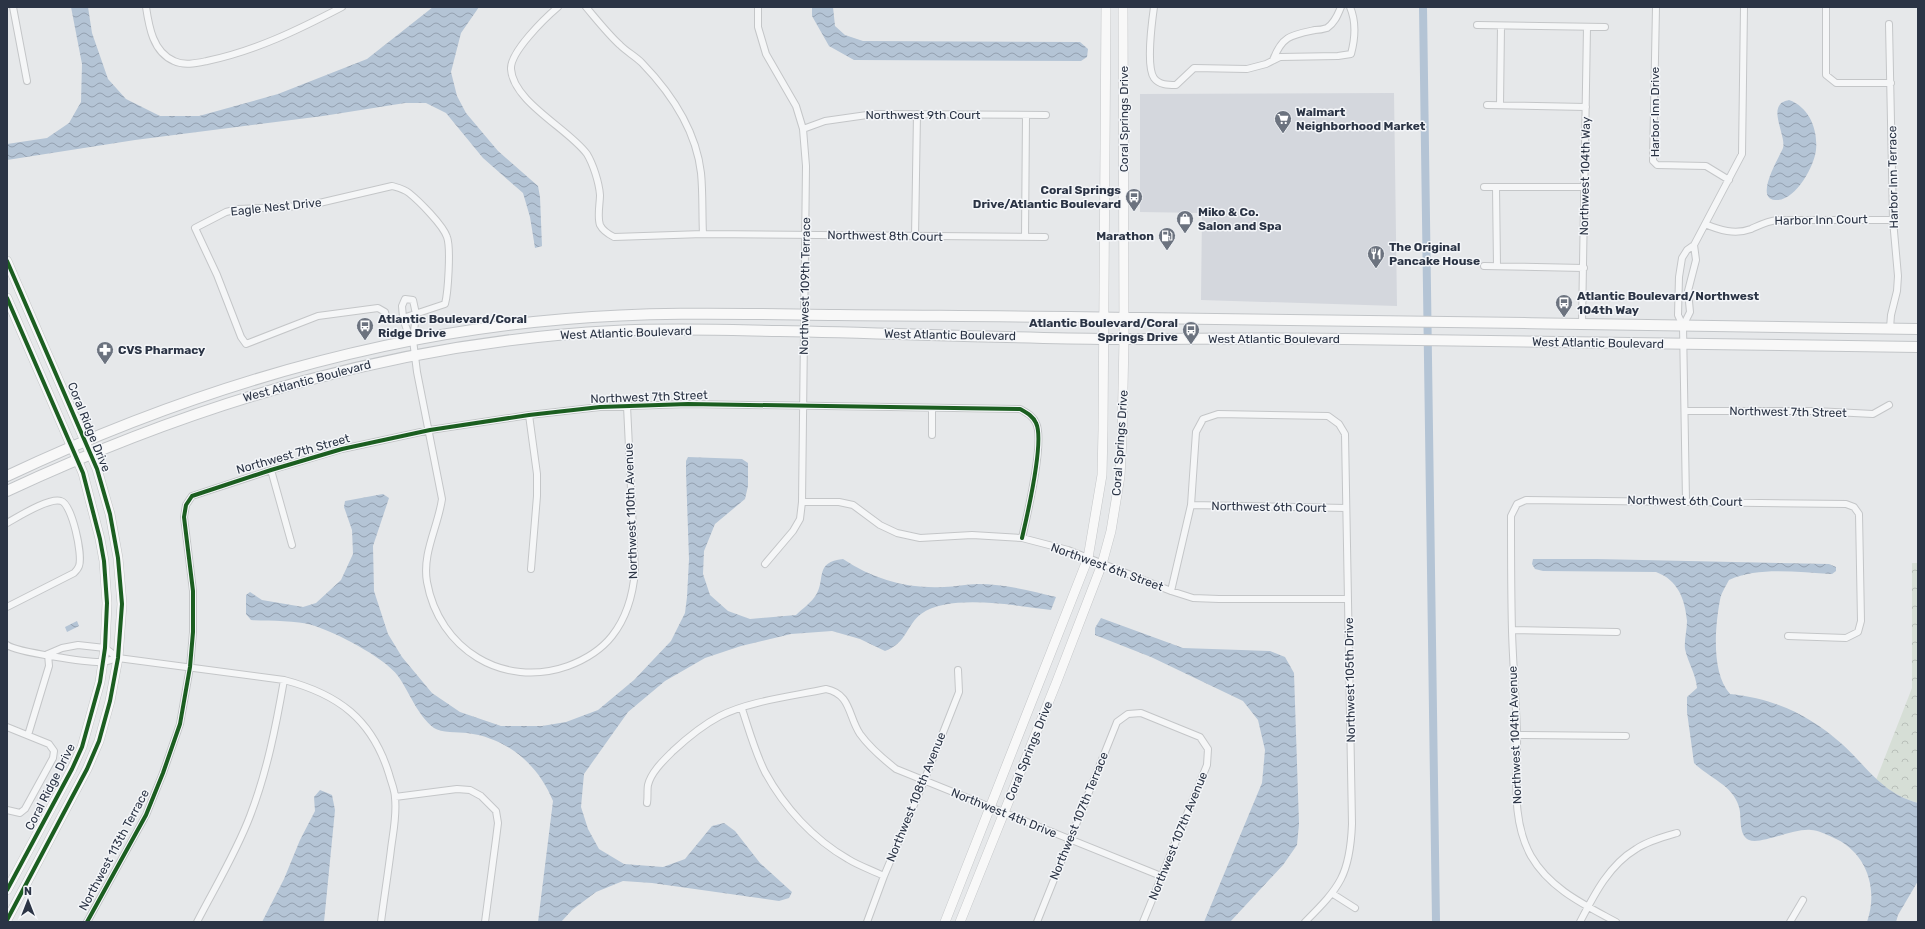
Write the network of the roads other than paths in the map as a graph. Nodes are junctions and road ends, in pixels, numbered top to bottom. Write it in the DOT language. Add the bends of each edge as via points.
graph roads {
  1 [pos="13,7"];
  2 [pos="146,7"];
  3 [pos="342,7"];
  4 [pos="558,7"];
  5 [pos="586,7"];
  6 [pos="758,7"];
  7 [pos="1106,7"];
  8 [pos="1123,7"];
  9 [pos="1154,7"];
  10 [pos="1341,7"];
  11 [pos="1350,7"];
  12 [pos="1656,7"];
  13 [pos="1744,7"];
  14 [pos="1826,7"];
  15 [pos="1889,24"];
  16 [pos="1478,25"];
  17 [pos="1501,26"];
  18 [pos="1587,27"];
  19 [pos="1605,27"];
  20 [pos="1273,60"];
  21 [pos="27,81"];
  22 [pos="1891,83"];
  23 [pos="1487,105"];
  24 [pos="1500,105"];
  25 [pos="1586,106"];
  26 [pos="917,114"];
  27 [pos="1026,115"];
  28 [pos="1046,115"];
  29 [pos="803,129"];
  30 [pos="1728,180"];
  31 [pos="1484,187"];
  32 [pos="1496,187"];
  33 [pos="1585,187"];
  34 [pos="1893,220"];
  35 [pos="1705,224"];
  36 [pos="703,234"];
  37 [pos="805,235"];
  38 [pos="915,237"];
  39 [pos="1025,237"];
  40 [pos="1045,237"];
  41 [pos="1694,246"];
  42 [pos="7,261"];
  43 [pos="1484,266"];
  44 [pos="1497,266"];
  45 [pos="1584,268"];
  46 [pos="1679,291"];
  47 [pos="1688,291"];
  48 [pos="7,298"];
  49 [pos="416,314"];
  50 [pos="804,314"];
  51 [pos="1104,316"];
  52 [pos="1124,317"];
  53 [pos="403,318"];
  54 [pos="387,320"];
  55 [pos="1582,324"];
  56 [pos="1684,326"];
  57 [pos="1890,328"];
  58 [pos="1918,329"];
  59 [pos="804,332"];
  60 [pos="1104,339"];
  61 [pos="1124,339"];
  62 [pos="413,340"];
  63 [pos="1684,344"];
  64 [pos="1918,347"];
  65 [pos="416,354"];
  66 [pos="1889,405"];
  67 [pos="627,406"];
  68 [pos="803,406"];
  69 [pos="932,408"];
  70 [pos="1686,411"];
  71 [pos="529,415"];
  72 [pos="430,430"];
  73 [pos="932,435"];
  74 [pos="86,440"];
  75 [pos="72,446"];
  76 [pos="91,453"];
  77 [pos="78,459"];
  78 [pos="271,470"];
  79 [pos="7,476"];
  80 [pos="7,491"];
  81 [pos="1686,501"];
  82 [pos="802,502"];
  83 [pos="1517,504"];
  84 [pos="186,505"];
  85 [pos="1191,505"];
  86 [pos="1346,508"];
  87 [pos="7,523"];
  88 [pos="1022,538"];
  89 [pos="292,546"];
  90 [pos="1088,558"];
  91 [pos="765,564"];
  92 [pos="1102,564"];
  93 [pos="531,569"];
  94 [pos="1171,591"];
  95 [pos="1348,599"];
  96 [pos="7,607"];
  97 [pos="1512,630"];
  98 [pos="1617,632"];
  99 [pos="1788,636"];
  100 [pos="7,645"];
  101 [pos="68,646"];
  102 [pos="105,648"];
  103 [pos="48,654"];
  104 [pos="118,658"];
  105 [pos="68,659"];
  106 [pos="103,662"];
  107 [pos="190,667"];
  108 [pos="958,670"];
  109 [pos="284,680"];
  110 [pos="742,709"];
  111 [pos="7,727"];
  112 [pos="28,735"];
  113 [pos="1517,735"];
  114 [pos="1626,736"];
  115 [pos="1208,749"];
  116 [pos="924,781"];
  117 [pos="395,797"];
  118 [pos="647,803"];
  119 [pos="990,808"];
  120 [pos="7,810"];
  121 [pos="1003,813"];
  122 [pos="1676,833"];
  123 [pos="1070,839"];
  124 [pos="30,848"];
  125 [pos="42,854"];
  126 [pos="884,876"];
  127 [pos="1161,876"];
  128 [pos="7,890"];
  129 [pos="1333,894"];
  130 [pos="1803,900"];
  131 [pos="1588,907"];
  132 [pos="1355,908"];
  133 [pos="7,920"];
  134 [pos="88,922"];
  135 [pos="197,922"];
  136 [pos="381,922"];
  137 [pos="485,922"];
  138 [pos="867,922"];
  139 [pos="945,922"];
  140 [pos="960,922"];
  141 [pos="1037,922"];
  142 [pos="1143,922"];
  143 [pos="1305,922"];
  144 [pos="1580,922"];
  145 [pos="1616,922"];
  146 [pos="1790,922"];
  1 -- 21 [label="street"];
  2 -- 3 [label="street" via="153,40 163,54 175,62 191,64 261,46 303,28"];
  4 -- 36 [label="street, Northwest 8th Court" via="527,38 511,67 512,78 540,112 586,154 600,193 600,224 605,232 614,237"];
  5 -- 36 [label="street" via="621,46 656,78 671,96 684,119 694,144 701,173"];
  6 -- 29 [label="street, Northwest 109th Terrace" via="758,27 766,54 796,106"];
  7 -- 51 [label="main road, Coral Springs Drive"];
  8 -- 52 [label="main road, Coral Springs Drive"];
  9 -- 20 [label="street" via="1150,57 1152,73 1161,84 1176,85 1194,68 1247,69"];
  10 -- 20 [label="street" via="1334,22 1327,28 1294,34 1285,39"];
  11 -- 20 [label="street" via="1354,35 1351,54 1280,57"];
  12 -- 30 [label="street, Harbor Inn Drive" via="1653,161 1657,165 1706,166"];
  13 -- 30 [label="street" via="1742,154"];
  14 -- 22 [label="street" via="1826,75 1836,83"];
  15 -- 22 [label="street, Harbor Inn Terrace"];
  16 -- 17 [label="street"];
  17 -- 18 [label="street"];
  17 -- 24 [label="street"];
  18 -- 19 [label="street"];
  18 -- 25 [label="street, Northwest 104th Way"];
  22 -- 34 [label="street, Harbor Inn Terrace"];
  23 -- 24 [label="street"];
  24 -- 25 [label="street"];
  25 -- 33 [label="street, Northwest 104th Way"];
  26 -- 27 [label="street, Northwest 9th Court"];
  26 -- 29 [label="street, Northwest 9th Court" via="849,116"];
  26 -- 38 [label="street"];
  27 -- 28 [label="street, Northwest 9th Court"];
  27 -- 39 [label="street"];
  29 -- 37 [label="street, Northwest 109th Terrace" via="806,166"];
  30 -- 35 [label="street"];
  31 -- 32 [label="street"];
  32 -- 33 [label="street"];
  32 -- 44 [label="street"];
  33 -- 45 [label="street, Northwest 104th Way"];
  34 -- 35 [label="street, Harbor Inn Court" via="1778,220 1766,221 1749,230 1731,232"];
  34 -- 57 [label="street, Harbor Inn Terrace" via="1898,276"];
  35 -- 41 [label="street"];
  36 -- 37 [label="street, Northwest 8th Court"];
  37 -- 38 [label="street, Northwest 8th Court"];
  37 -- 50 [label="street, Northwest 109th Terrace"];
  38 -- 39 [label="street, Northwest 8th Court"];
  39 -- 40 [label="street, Northwest 8th Court"];
  41 -- 46 [label="street" via="1687,250 1682,258"];
  41 -- 47 [label="street" via="1696,260"];
  42 -- 74 [label="main road, Coral Ridge Drive"];
  43 -- 44 [label="street"];
  44 -- 45 [label="street"];
  45 -- 55 [label="street, Northwest 104th Way"];
  46 -- 47 [label="street"];
  46 -- 56 [label="street" via="1678,315"];
  47 -- 56 [label="street" via="1690,312"];
  48 -- 75 [label="main road, Coral Ridge Drive"];
  49 -- 53 [label="street, Eagle Nest Drive"];
  49 -- 53 [label="street" via="413,300 404,299"];
  49 -- 54 [label="street, Eagle Nest Drive" via="445,304 448,295 448,238 444,229 401,188 392,186 287,207 238,209 226,212 195,228 246,344 324,315 378,308 386,312"];
  49 -- 62 [label="street"];
  50 -- 51 [label="main road, West Atlantic Boulevard"];
  50 -- 59 [label="street, Northwest 109th Terrace"];
  50 -- 62 [label="main road, West Atlantic Boulevard" via="667,314 564,319"];
  51 -- 52 [label="main road, West Atlantic Boulevard"];
  51 -- 60 [label="main road, Coral Springs Drive"];
  52 -- 55 [label="main road, West Atlantic Boulevard"];
  52 -- 61 [label="main road, Coral Springs Drive"];
  53 -- 62 [label="street"];
  55 -- 56 [label="main road, West Atlantic Boulevard"];
  56 -- 57 [label="main road, West Atlantic Boulevard"];
  56 -- 63 [label="street"];
  57 -- 58 [label="main road, West Atlantic Boulevard"];
  59 -- 60 [label="main road, West Atlantic Boulevard"];
  59 -- 65 [label="main road, West Atlantic Boulevard" via="619,330 518,339"];
  59 -- 68 [label="street, Northwest 109th Terrace"];
  60 -- 61 [label="main road, West Atlantic Boulevard"];
  60 -- 90 [label="main road, Coral Springs Drive" via="1102,475"];
  61 -- 63 [label="main road, West Atlantic Boulevard"];
  61 -- 92 [label="main road, Coral Springs Drive" via="1120,476 1111,531"];
  62 -- 65 [label="street, Northwest 110th Avenue"];
  62 -- 74 [label="main road, West Atlantic Boulevard" via="334,357 237,384"];
  63 -- 64 [label="main road, West Atlantic Boulevard"];
  63 -- 70 [label="street"];
  65 -- 72 [label="street, Northwest 110th Avenue" via="417,372"];
  65 -- 76 [label="main road, West Atlantic Boulevard" via="330,373 232,401"];
  66 -- 70 [label="street, Northwest 7th Street" via="1873,414"];
  67 -- 68 [label="street, Northwest 7th Street"];
  67 -- 71 [label="street, Northwest 7th Street"];
  67 -- 72 [label="street, Northwest 110th Avenue" via="635,571 633,593 626,614 612,636 598,650 578,663 533,674 512,672 472,655 455,640 440,620 427,581 426,562 442,499"];
  68 -- 69 [label="street, Northwest 7th Street"];
  68 -- 82 [label="street, Northwest 109th Terrace"];
  69 -- 73 [label="street"];
  69 -- 88 [label="street, Northwest 7th Street" via="1020,409 1031,415 1037,424 1039,436"];
  70 -- 81 [label="street"];
  71 -- 72 [label="street, Northwest 7th Street"];
  71 -- 93 [label="street" via="537,496"];
  72 -- 78 [label="street, Northwest 7th Street" via="342,449"];
  74 -- 75 [label="main road, West Atlantic Boulevard"];
  74 -- 76 [label="main road, Coral Ridge Drive"];
  75 -- 77 [label="main road, Coral Ridge Drive"];
  75 -- 79 [label="main road, West Atlantic Boulevard"];
  76 -- 77 [label="main road, West Atlantic Boulevard"];
  76 -- 104 [label="main road, Coral Ridge Drive" via="110,514 118,558 122,604"];
  77 -- 80 [label="main road, West Atlantic Boulevard"];
  77 -- 102 [label="main road, Coral Ridge Drive" via="93,508 104,561 107,602"];
  78 -- 84 [label="street, Northwest 7th Street" via="192,496"];
  78 -- 89 [label="street"];
  81 -- 83 [label="street, Northwest 6th Court" via="1526,500"];
  81 -- 99 [label="street, Northwest 6th Court" via="1846,504 1854,507 1859,514 1858,632 1846,638"];
  82 -- 88 [label="street, Northwest 6th Street" via="839,502 853,505 897,533 920,538 972,535"];
  82 -- 91 [label="street, Northwest 109th Terrace" via="800,519 793,531"];
  83 -- 97 [label="street, Northwest 104th Avenue" via="1511,516"];
  84 -- 107 [label="street, Northwest 113th Terrace" via="184,517 193,591"];
  85 -- 86 [label="street, Northwest 6th Court"];
  85 -- 86 [label="street, Northwest 105th Drive" via="1196,432 1203,419 1218,414 1328,416 1339,424 1345,434"];
  85 -- 94 [label="street"];
  86 -- 95 [label="street, Northwest 105th Drive"];
  87 -- 96 [label="street" via="55,500 67,504 78,542 80,561 79,568 74,573"];
  88 -- 90 [label="street, Northwest 6th Street"];
  90 -- 92 [label="street, Northwest 6th Street"];
  90 -- 119 [label="main road, Coral Springs Drive"];
  92 -- 94 [label="street, Northwest 6th Street"];
  92 -- 121 [label="main road, Coral Springs Drive"];
  94 -- 95 [label="street, Northwest 6th Street" via="1193,598"];
  95 -- 129 [label="street, Northwest 105th Drive" via="1351,850 1345,873"];
  97 -- 98 [label="street"];
  97 -- 113 [label="street, Northwest 104th Avenue"];
  100 -- 103 [label="street" via="20,651"];
  101 -- 102 [label="street"];
  101 -- 103 [label="street"];
  101 -- 105 [label="street"];
  102 -- 104 [label="street"];
  102 -- 106 [label="main road, Coral Ridge Drive"];
  103 -- 105 [label="street"];
  103 -- 112 [label="street" via="49,666"];
  104 -- 106 [label="street"];
  104 -- 107 [label="street"];
  104 -- 125 [label="main road, Coral Ridge Drive" via="99,741 88,769"];
  105 -- 106 [label="street"];
  106 -- 124 [label="main road, Coral Ridge Drive" via="92,715 82,747"];
  107 -- 109 [label="street"];
  107 -- 134 [label="street, Northwest 113th Terrace" via="180,724 163,773 146,814"];
  108 -- 116 [label="street, Northwest 108th Avenue" via="959,692"];
  109 -- 117 [label="street" via="309,687 334,699 353,714 370,733 383,754"];
  109 -- 135 [label="street" via="267,764 250,816"];
  110 -- 116 [label="street, Northwest 4th Drive" via="826,690 836,691 844,699 860,733 875,752 896,769"];
  110 -- 118 [label="street" via="710,722 675,750 652,776 648,785"];
  110 -- 126 [label="street" via="765,771 781,797 804,825 848,859"];
  111 -- 112 [label="street"];
  112 -- 120 [label="street" via="49,744 54,751 54,758 26,809 20,813"];
  113 -- 114 [label="street"];
  113 -- 131 [label="street, Northwest 104th Avenue" via="1516,801 1521,830 1532,856 1548,877 1565,894"];
  115 -- 123 [label="street, Northwest 107th Terrace" via="1200,738 1141,714 1128,714 1117,722"];
  115 -- 127 [label="street, Northwest 107th Avenue" via="1207,765"];
  116 -- 119 [label="street, Northwest 4th Drive"];
  116 -- 126 [label="street, Northwest 108th Avenue"];
  117 -- 136 [label="street" via="394,826"];
  117 -- 137 [label="street" via="457,789 470,790 481,796 496,811 498,823"];
  119 -- 121 [label="street, Northwest 4th Drive"];
  119 -- 139 [label="main road, Coral Springs Drive"];
  121 -- 123 [label="street, Northwest 4th Drive"];
  121 -- 140 [label="main road, Coral Springs Drive"];
  122 -- 131 [label="street" via="1636,849 1620,861 1606,877"];
  123 -- 127 [label="street, Northwest 4th Drive"];
  123 -- 141 [label="street, Northwest 107th Terrace"];
  124 -- 125 [label="main road"];
  124 -- 128 [label="main road, Coral Ridge Drive"];
  125 -- 133 [label="main road, Coral Ridge Drive"];
  126 -- 138 [label="street, Northwest 108th Avenue"];
  127 -- 142 [label="street, Northwest 107th Avenue"];
  129 -- 132 [label="street"];
  129 -- 143 [label="street, Northwest 105th Drive"];
  130 -- 146 [label="street"];
  131 -- 144 [label="street"];
  131 -- 145 [label="street, Northwest 104th Avenue"];
}
